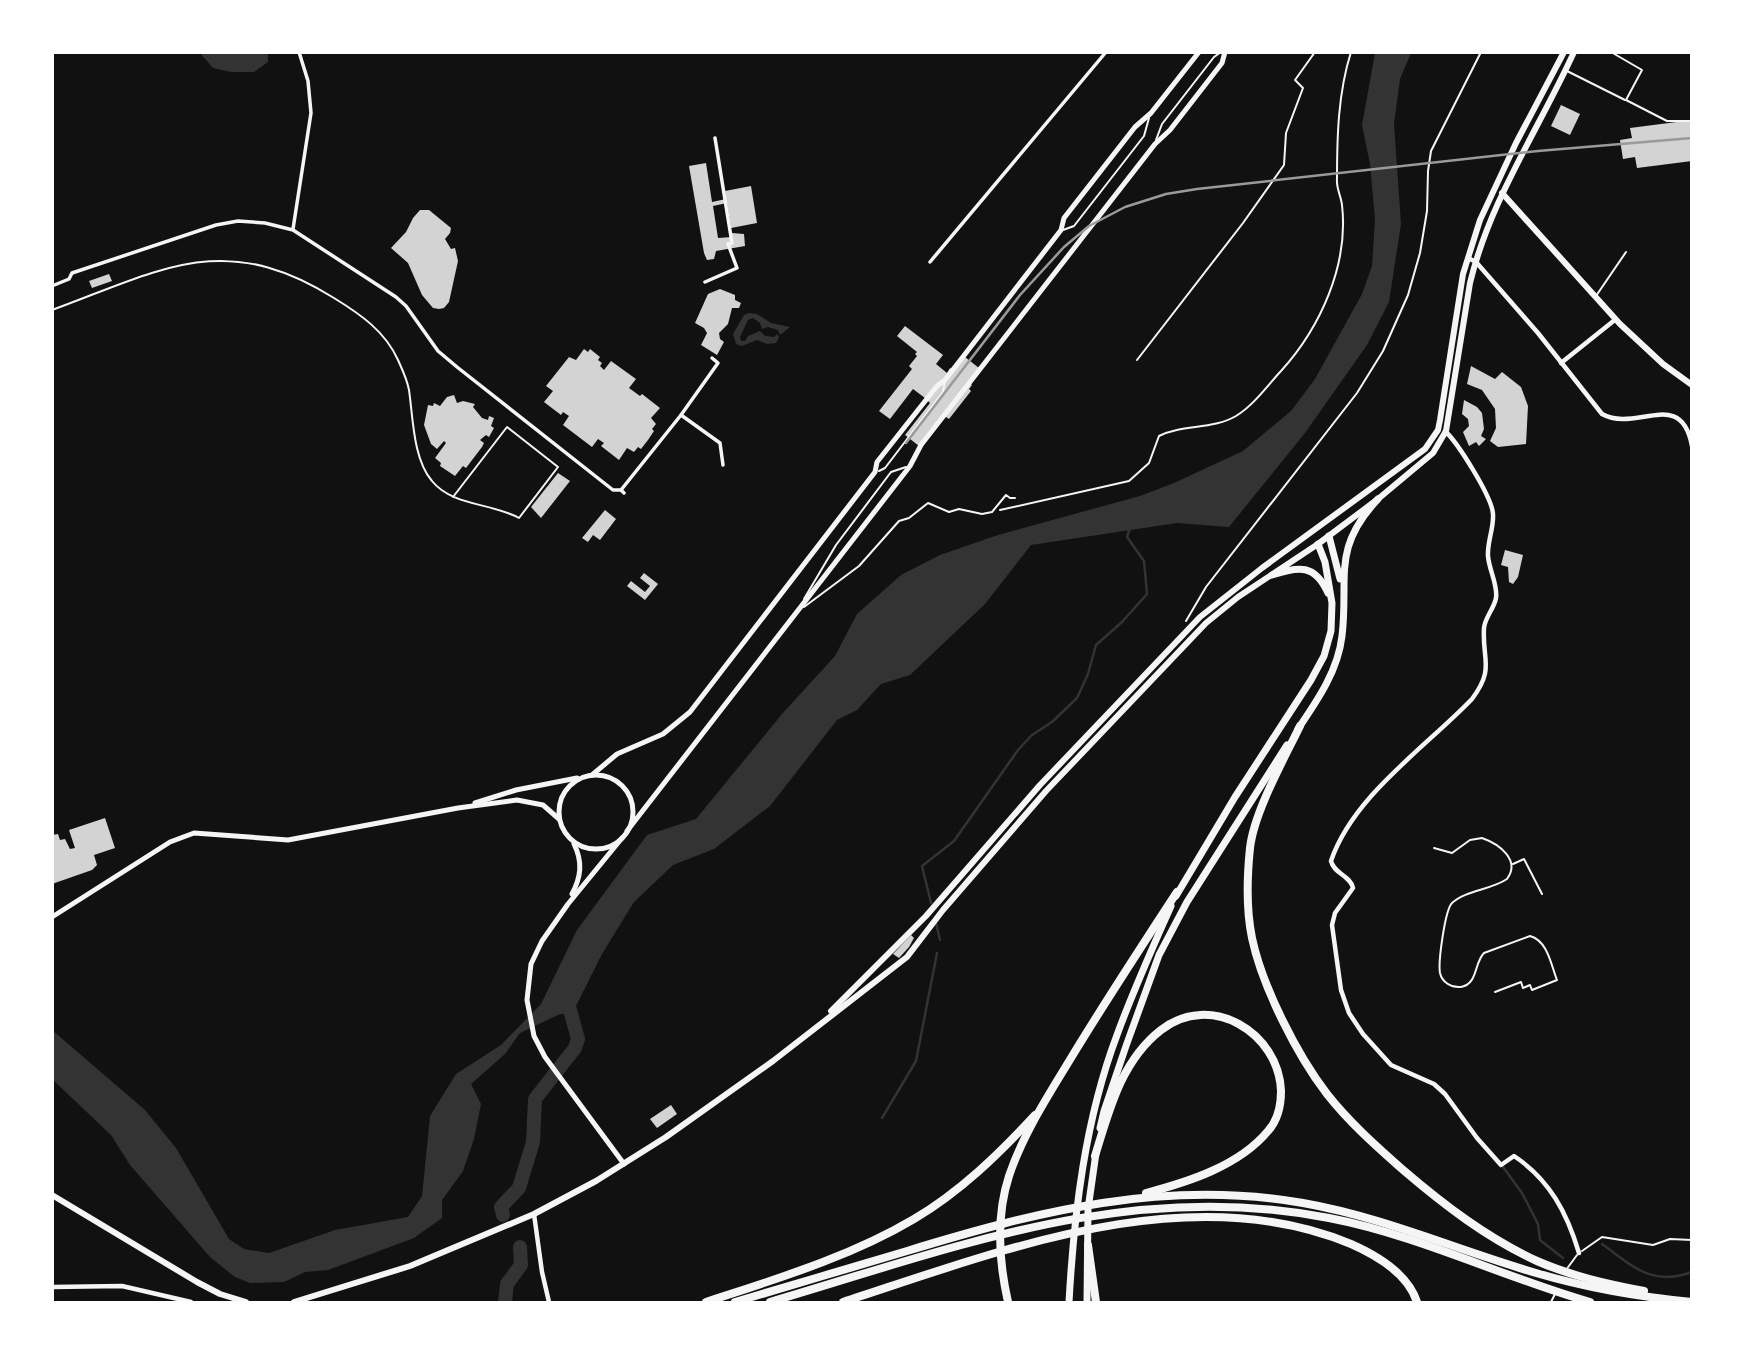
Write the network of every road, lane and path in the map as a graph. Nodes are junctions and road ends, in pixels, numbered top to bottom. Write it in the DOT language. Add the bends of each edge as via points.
graph roads {
  1 [pos="299,52"];
  2 [pos="1106,52"];
  3 [pos="1199,52"];
  4 [pos="1223,52"];
  5 [pos="1315,52"];
  6 [pos="1351,52"];
  7 [pos="1481,52"];
  8 [pos="1564,52"];
  9 [pos="1574,52"];
  10 [pos="1611,52"];
  11 [pos="1566,70"];
  12 [pos="1626,100"];
  13 [pos="1150,113"];
  14 [pos="1529,120"];
  15 [pos="1690,121"];
  16 [pos="1538,124"];
  17 [pos="715,138"];
  18 [pos="1155,144"];
  19 [pos="1493,189"];
  20 [pos="1503,193"];
  21 [pos="293,230"];
  22 [pos="1061,230"];
  23 [pos="1626,252"];
  24 [pos="1468,258"];
  25 [pos="930,262"];
  26 [pos="1476,262"];
  27 [pos="705,282"];
  28 [pos="52,286"];
  29 [pos="1596,297"];
  30 [pos="52,310"];
  31 [pos="1616,319"];
  32 [pos="712,358"];
  33 [pos="1137,360"];
  34 [pos="1561,363"];
  35 [pos="1692,385"];
  36 [pos="681,415"];
  37 [pos="1438,430"];
  38 [pos="1446,431"];
  39 [pos="1692,446"];
  40 [pos="723,465"];
  41 [pos="909,466"];
  42 [pos="453,497"];
  43 [pos="1015,498"];
  44 [pos="1378,499"];
  45 [pos="992,512"];
  46 [pos="1318,530"];
  47 [pos="1329,537"];
  48 [pos="1318,544"];
  49 [pos="1272,575"];
  50 [pos="1332,603"];
  51 [pos="1343,604"];
  52 [pos="795,615"];
  53 [pos="1185,623"];
  54 [pos="1300,726"];
  55 [pos="592,775"];
  56 [pos="584,776"];
  57 [pos="458,808"];
  58 [pos="559,818"];
  59 [pos="628,831"];
  60 [pos="622,838"];
  61 [pos="573,841"];
  62 [pos="1434,848"];
  63 [pos="1512,864"];
  64 [pos="1177,892"];
  65 [pos="1542,894"];
  66 [pos="568,904"];
  67 [pos="52,917"];
  68 [pos="921,920"];
  69 [pos="929,928"];
  70 [pos="883,958"];
  71 [pos="888,973"];
  72 [pos="1495,992"];
  73 [pos="817,1024"];
  74 [pos="1041,1107"];
  75 [pos="1095,1156"];
  76 [pos="624,1164"];
  77 [pos="52,1195"];
  78 [pos="1119,1200"];
  79 [pos="534,1214"];
  80 [pos="1692,1240"];
  81 [pos="1088,1245"];
  82 [pos="1579,1253"];
  83 [pos="52,1287"];
  84 [pos="232,1301"];
  85 [pos="1692,1301"];
  86 [pos="191,1303"];
  87 [pos="246,1303"];
  88 [pos="294,1303"];
  89 [pos="549,1303"];
  90 [pos="706,1303"];
  91 [pos="735,1303"];
  92 [pos="770,1303"];
  93 [pos="843,1303"];
  94 [pos="1008,1303"];
  95 [pos="1069,1303"];
  96 [pos="1087,1303"];
  97 [pos="1097,1303"];
  98 [pos="1417,1303"];
  99 [pos="1550,1303"];
  100 [pos="1590,1303"];
  1 -- 21 [label="street" via="311,113"];
  2 -- 25 [label="street"];
  3 -- 13 [label="street"];
  4 -- 18 [label="lane" via="1214,57 1162,124"];
  4 -- 18 [label="street" via="1222,63"];
  5 -- 33 [label="path" via="1295,80 1303,88 1286,133 1284,165"];
  6 -- 45 [label="path" via="1340,110 1336,178 1342,204 1337,265 1319,316 1292,358 1234,417 1159,436 1149,463 1129,481"];
  7 -- 53 [label="path" via="1431,151 1416,273 1379,359 1206,587"];
  8 -- 14 [label="main road"];
  9 -- 11 [label="main road"];
  10 -- 12 [label="lane" via="1642,70"];
  11 -- 12 [label="lane"];
  11 -- 16 [label="main road"];
  12 -- 15 [label="lane" via="1667,121"];
  13 -- 22 [label="street" via="1064,218"];
  13 -- 22 [label="lane" via="1144,136 1074,226"];
  14 -- 16 [label="street"];
  14 -- 19 [label="main road"];
  16 -- 20 [label="main road"];
  17 -- 27 [label="street" via="732,243 728,244 737,268"];
  18 -- 41 [label="street"];
  19 -- 20 [label="main road"];
  19 -- 24 [label="main road"];
  20 -- 26 [label="main road"];
  20 -- 29 [label="main road"];
  21 -- 28 [label="street" via="238,221 216,225 72,273"];
  21 -- 36 [label="street" via="396,297 438,351 613,490 622,491"];
  22 -- 55 [label="street" via="877,462 875,472 690,712 663,734 617,754"];
  23 -- 29 [label="lane"];
  24 -- 26 [label="street"];
  24 -- 37 [label="main road"];
  26 -- 34 [label="street"];
  26 -- 38 [label="main road"];
  29 -- 31 [label="main road"];
  30 -- 42 [label="lane" via="191,262 242,262 308,282 369,322 392,348 408,386 411,426 426,472"];
  31 -- 34 [label="street"];
  31 -- 35 [label="main road" via="1653,356"];
  32 -- 36 [label="street" via="718,363"];
  34 -- 39 [label="street" via="1602,414 1624,421 1668,414 1683,423"];
  36 -- 40 [label="street" via="720,443"];
  37 -- 38 [label="street"];
  37 -- 46 [label="main road" via="1426,449"];
  38 -- 44 [label="main road" via="1433,453"];
  38 -- 82 [label="street" via="1492,508 1488,553 1496,595 1485,624 1488,668 1472,699 1404,761 1350,824 1331,861 1353,888 1332,919 1334,948 1345,1002 1363,1034 1391,1065 1434,1084 1445,1094 1501,1165 1514,1156 1535,1172 1568,1219"];
  41 -- 52 [label="street"];
  41 -- 52 [label="lane" via="891,472 836,545"];
  42 -- 42 [label="lane" via="519,518 558,467 507,426"];
  43 -- 45 [label="lane" via="1006,495"];
  44 -- 47 [label="main road"];
  44 -- 51 [label="highway" via="1359,522 1347,548"];
  45 -- 52 [label="lane" via="949,512 928,503 899,521 859,566"];
  46 -- 47 [label="main road"];
  46 -- 48 [label="main road"];
  46 -- 68 [label="main road" via="1233,590 1186,631 1040,785"];
  47 -- 48 [label="main road"];
  47 -- 51 [label="highway"];
  48 -- 49 [label="main road"];
  48 -- 50 [label="highway"];
  49 -- 50 [label="highway" via="1307,569 1322,580"];
  49 -- 69 [label="main road" via="1192,636 1037,800"];
  50 -- 64 [label="highway" via="1324,656"];
  51 -- 54 [label="highway" via="1337,657"];
  52 -- 59 [label="street"];
  54 -- 75 [label="highway" via="1187,902 1159,954 1104,1111"];
  54 -- 85 [label="highway" via="1250,845 1248,915 1266,981 1327,1094 1367,1139 1425,1189 1506,1246 1572,1274"];
  55 -- 56 [label="street"];
  55 -- 59 [label="street" via="608,777 627,792 633,816"];
  56 -- 57 [label="street"];
  56 -- 58 [label="street" via="564,793"];
  57 -- 58 [label="street" via="530,801"];
  57 -- 67 [label="street" via="288,840 188,834"];
  58 -- 61 [label="street"];
  59 -- 60 [label="street"];
  60 -- 61 [label="street" via="598,849"];
  60 -- 66 [label="street"];
  61 -- 66 [label="street" via="581,867"];
  62 -- 63 [label="lane" via="1452,853 1470,840 1482,838 1507,855"];
  63 -- 65 [label="lane" via="1524,859"];
  63 -- 72 [label="lane" via="1507,879 1448,908 1442,978 1455,987 1467,984 1484,953 1530,936 1545,947 1557,980 1532,990 1521,982"];
  64 -- 74 [label="highway"];
  64 -- 95 [label="highway" via="1115,1037 1092,1121 1077,1206"];
  66 -- 76 [label="street" via="531,964 528,1013 534,1037 554,1071"];
  68 -- 69 [label="street"];
  68 -- 70 [label="main road"];
  69 -- 71 [label="main road"];
  70 -- 71 [label="main road"];
  70 -- 73 [label="main road"];
  71 -- 73 [label="main road"];
  73 -- 76 [label="main road" via="713,1105"];
  74 -- 90 [label="highway" via="993,1158 915,1219 835,1257"];
  74 -- 94 [label="highway" via="1009,1177 1003,1209 1001,1247"];
  75 -- 78 [label="highway" via="1114,1094 1161,1029 1193,1016 1230,1020 1249,1030 1274,1059 1281,1101 1269,1130 1255,1144 1192,1180"];
  75 -- 81 [label="highway"];
  76 -- 79 [label="main road"];
  77 -- 84 [label="main road"];
  78 -- 85 [label="highway" via="1215,1194 1329,1208 1574,1284"];
  78 -- 91 [label="highway" via="965,1233"];
  79 -- 88 [label="main road" via="410,1266"];
  79 -- 89 [label="street"];
  80 -- 82 [label="lane" via="1670,1239 1653,1245 1602,1237"];
  81 -- 96 [label="highway"];
  81 -- 97 [label="highway"];
  82 -- 99 [label="lane"];
  83 -- 86 [label="street" via="122,1286"];
  84 -- 87 [label="main road"];
  92 -- 100 [label="highway" via="1054,1222 1189,1205 1286,1210 1330,1218"];
  93 -- 98 [label="highway" via="1048,1239 1117,1224 1186,1217 1300,1228 1336,1238 1382,1260 1401,1277"];
}
